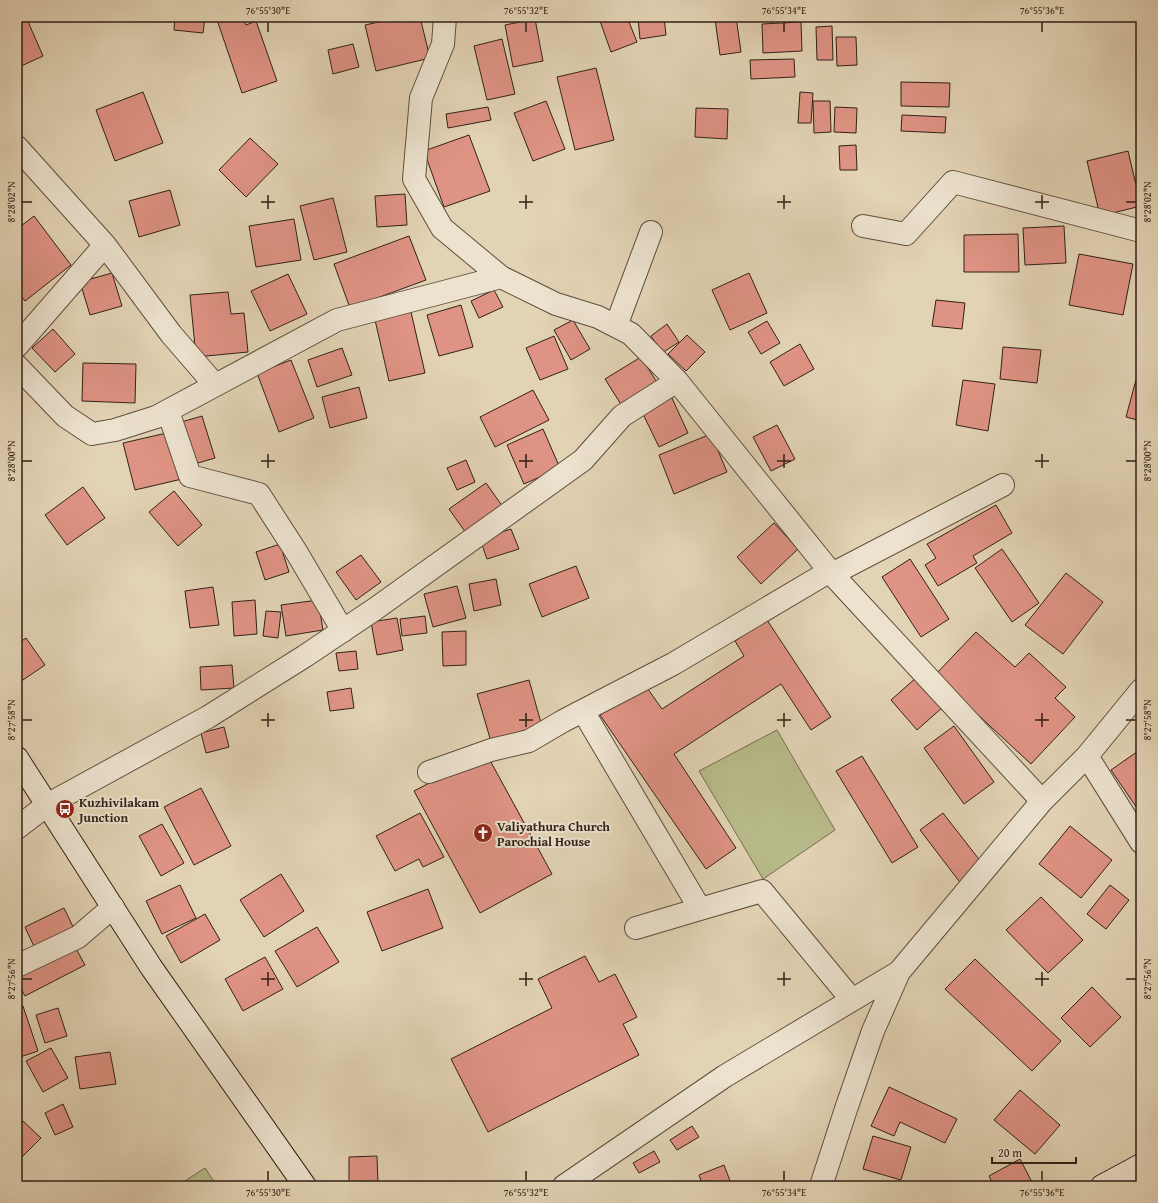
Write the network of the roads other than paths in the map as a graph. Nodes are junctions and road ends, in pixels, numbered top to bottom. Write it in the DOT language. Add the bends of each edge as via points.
graph roads {
  1 [pos="445,17"];
  2 [pos="17,147"];
  3 [pos="863,226"];
  4 [pos="1141,231"];
  5 [pos="651,232"];
  6 [pos="105,245"];
  7 [pos="501,277"];
  8 [pos="616,326"];
  9 [pos="17,346"];
  10 [pos="17,366"];
  11 [pos="677,381"];
  12 [pos="215,385"];
  13 [pos="168,411"];
  14 [pos="1002,485"];
  15 [pos="831,573"];
  16 [pos="343,631"];
  17 [pos="1141,690"];
  18 [pos="583,711"];
  19 [pos="1086,756"];
  20 [pos="17,758"];
  21 [pos="429,772"];
  22 [pos="1042,801"];
  23 [pos="47,805"];
  24 [pos="17,828"];
  25 [pos="1141,842"];
  26 [pos="113,907"];
  27 [pos="700,909"];
  28 [pos="636,928"];
  29 [pos="17,966"];
  30 [pos="899,972"];
  31 [pos="852,1000"];
  32 [pos="1141,1165"];
  33 [pos="305,1186"];
  34 [pos="564,1186"];
  35 [pos="821,1186"];
  36 [pos="1102,1186"];
  1 -- 7 [label="street" via="443,44 421,98 414,179 442,228"];
  2 -- 6 [label="street"];
  3 -- 4 [label="street" via="906,234 953,182"];
  5 -- 8 [label="street"];
  6 -- 9 [label="street"];
  6 -- 12 [label="street" via="171,334"];
  7 -- 8 [label="street" via="556,304 598,317"];
  7 -- 12 [label="street" via="337,320"];
  8 -- 11 [label="street" via="631,334"];
  10 -- 13 [label="street" via="65,416 92,434 115,430"];
  11 -- 15 [label="street"];
  11 -- 16 [label="street" via="622,416 583,460"];
  12 -- 13 [label="street"];
  13 -- 16 [label="street" via="190,476 259,494"];
  14 -- 15 [label="street"];
  15 -- 18 [label="street" via="673,664"];
  15 -- 22 [label="street"];
  16 -- 23 [label="street" via="208,717"];
  17 -- 19 [label="street"];
  18 -- 21 [label="street" via="529,741 491,750"];
  18 -- 27 [label="street"];
  19 -- 22 [label="street"];
  19 -- 25 [label="street"];
  20 -- 23 [label="street"];
  22 -- 30 [label="street"];
  23 -- 24 [label="street"];
  23 -- 26 [label="street"];
  26 -- 29 [label="street" via="78,937"];
  26 -- 33 [label="street" via="151,967"];
  27 -- 28 [label="street"];
  27 -- 31 [label="street" via="762,891"];
  30 -- 31 [label="street"];
  30 -- 35 [label="street" via="873,1031"];
  31 -- 34 [label="street" via="725,1076"];
  32 -- 36 [label="street"];
}
